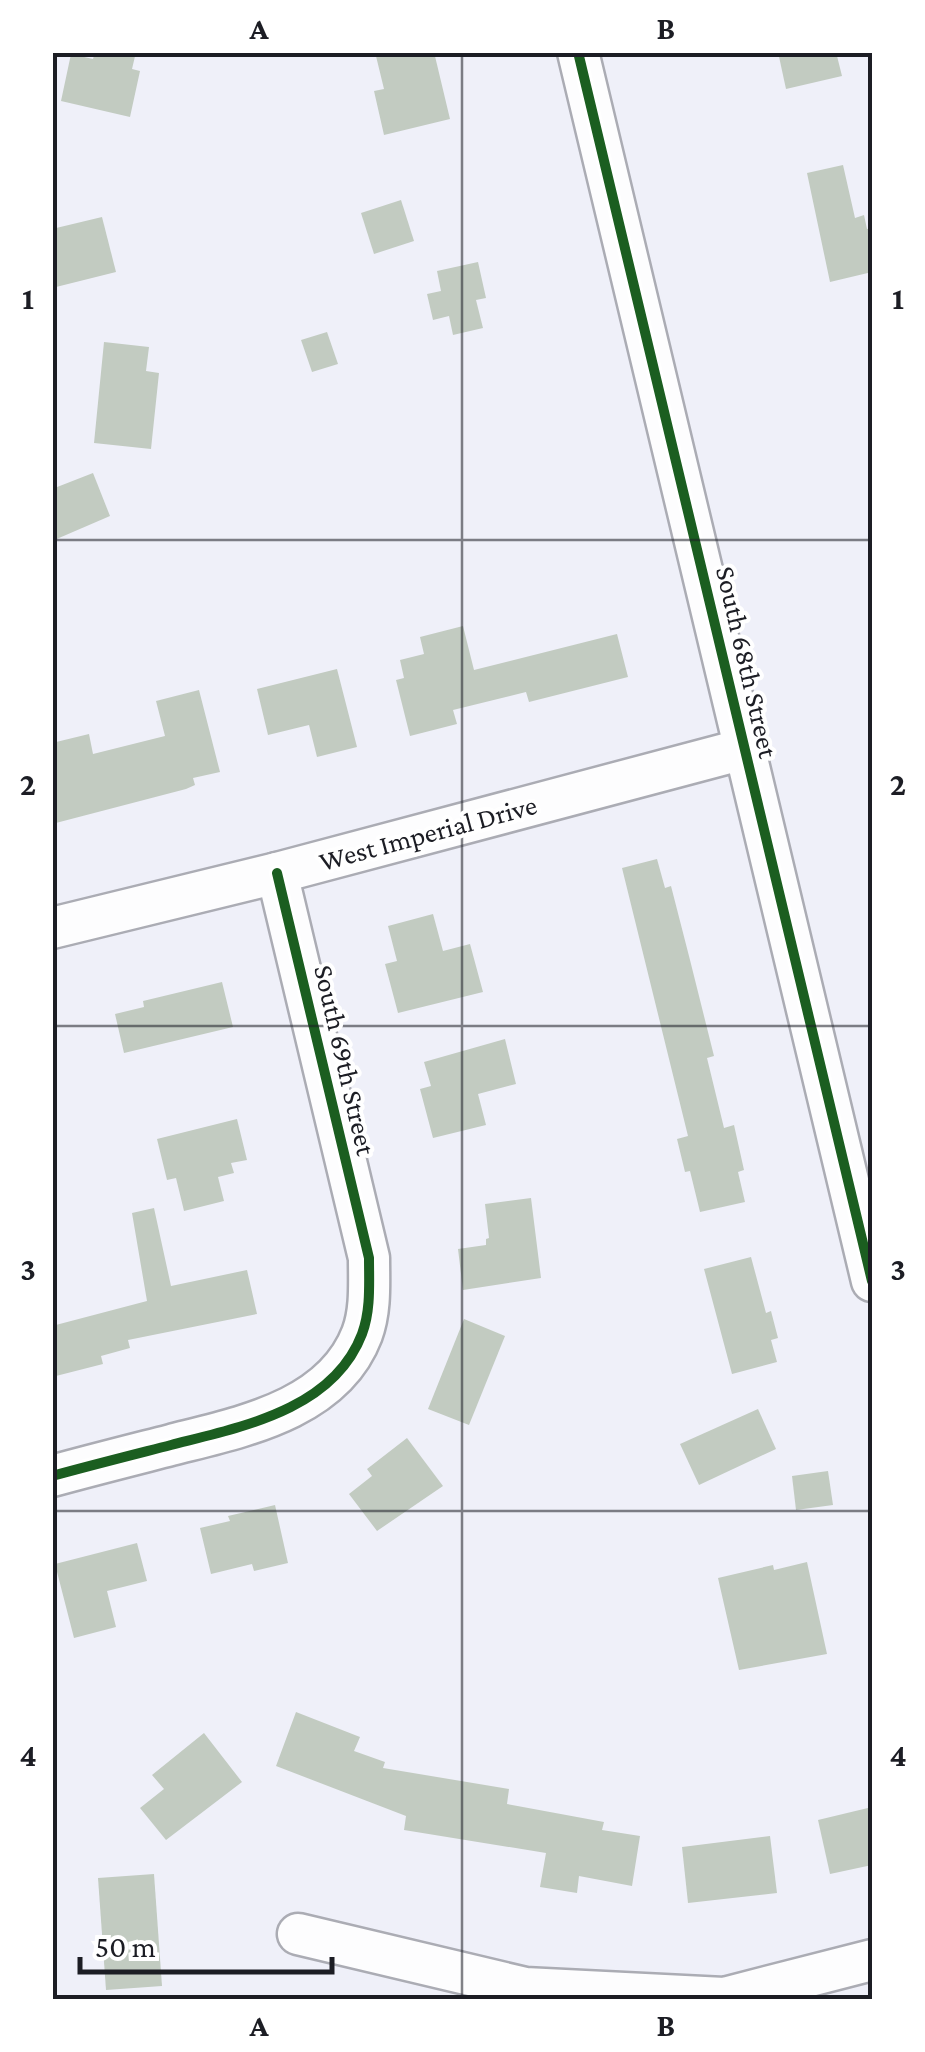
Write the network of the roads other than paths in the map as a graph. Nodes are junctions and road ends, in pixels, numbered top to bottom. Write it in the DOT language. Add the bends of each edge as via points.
graph roads {
  1 [pos="578,52"];
  2 [pos="744,749"];
  3 [pos="277,872"];
  4 [pos="52,928"];
  5 [pos="872,1281"];
  6 [pos="52,1476"];
  7 [pos="298,1934"];
  8 [pos="872,1960"];
  1 -- 2 [label="street, South 68th Street"];
  2 -- 3 [label="street, West Imperial Drive"];
  2 -- 5 [label="street, South 68th Street"];
  3 -- 4 [label="street, West Imperial Drive"];
  3 -- 6 [label="street, South 69th Street" via="369,1258 362,1332 336,1374 276,1415"];
  7 -- 8 [label="street" via="526,1988 724,1998"];
}
